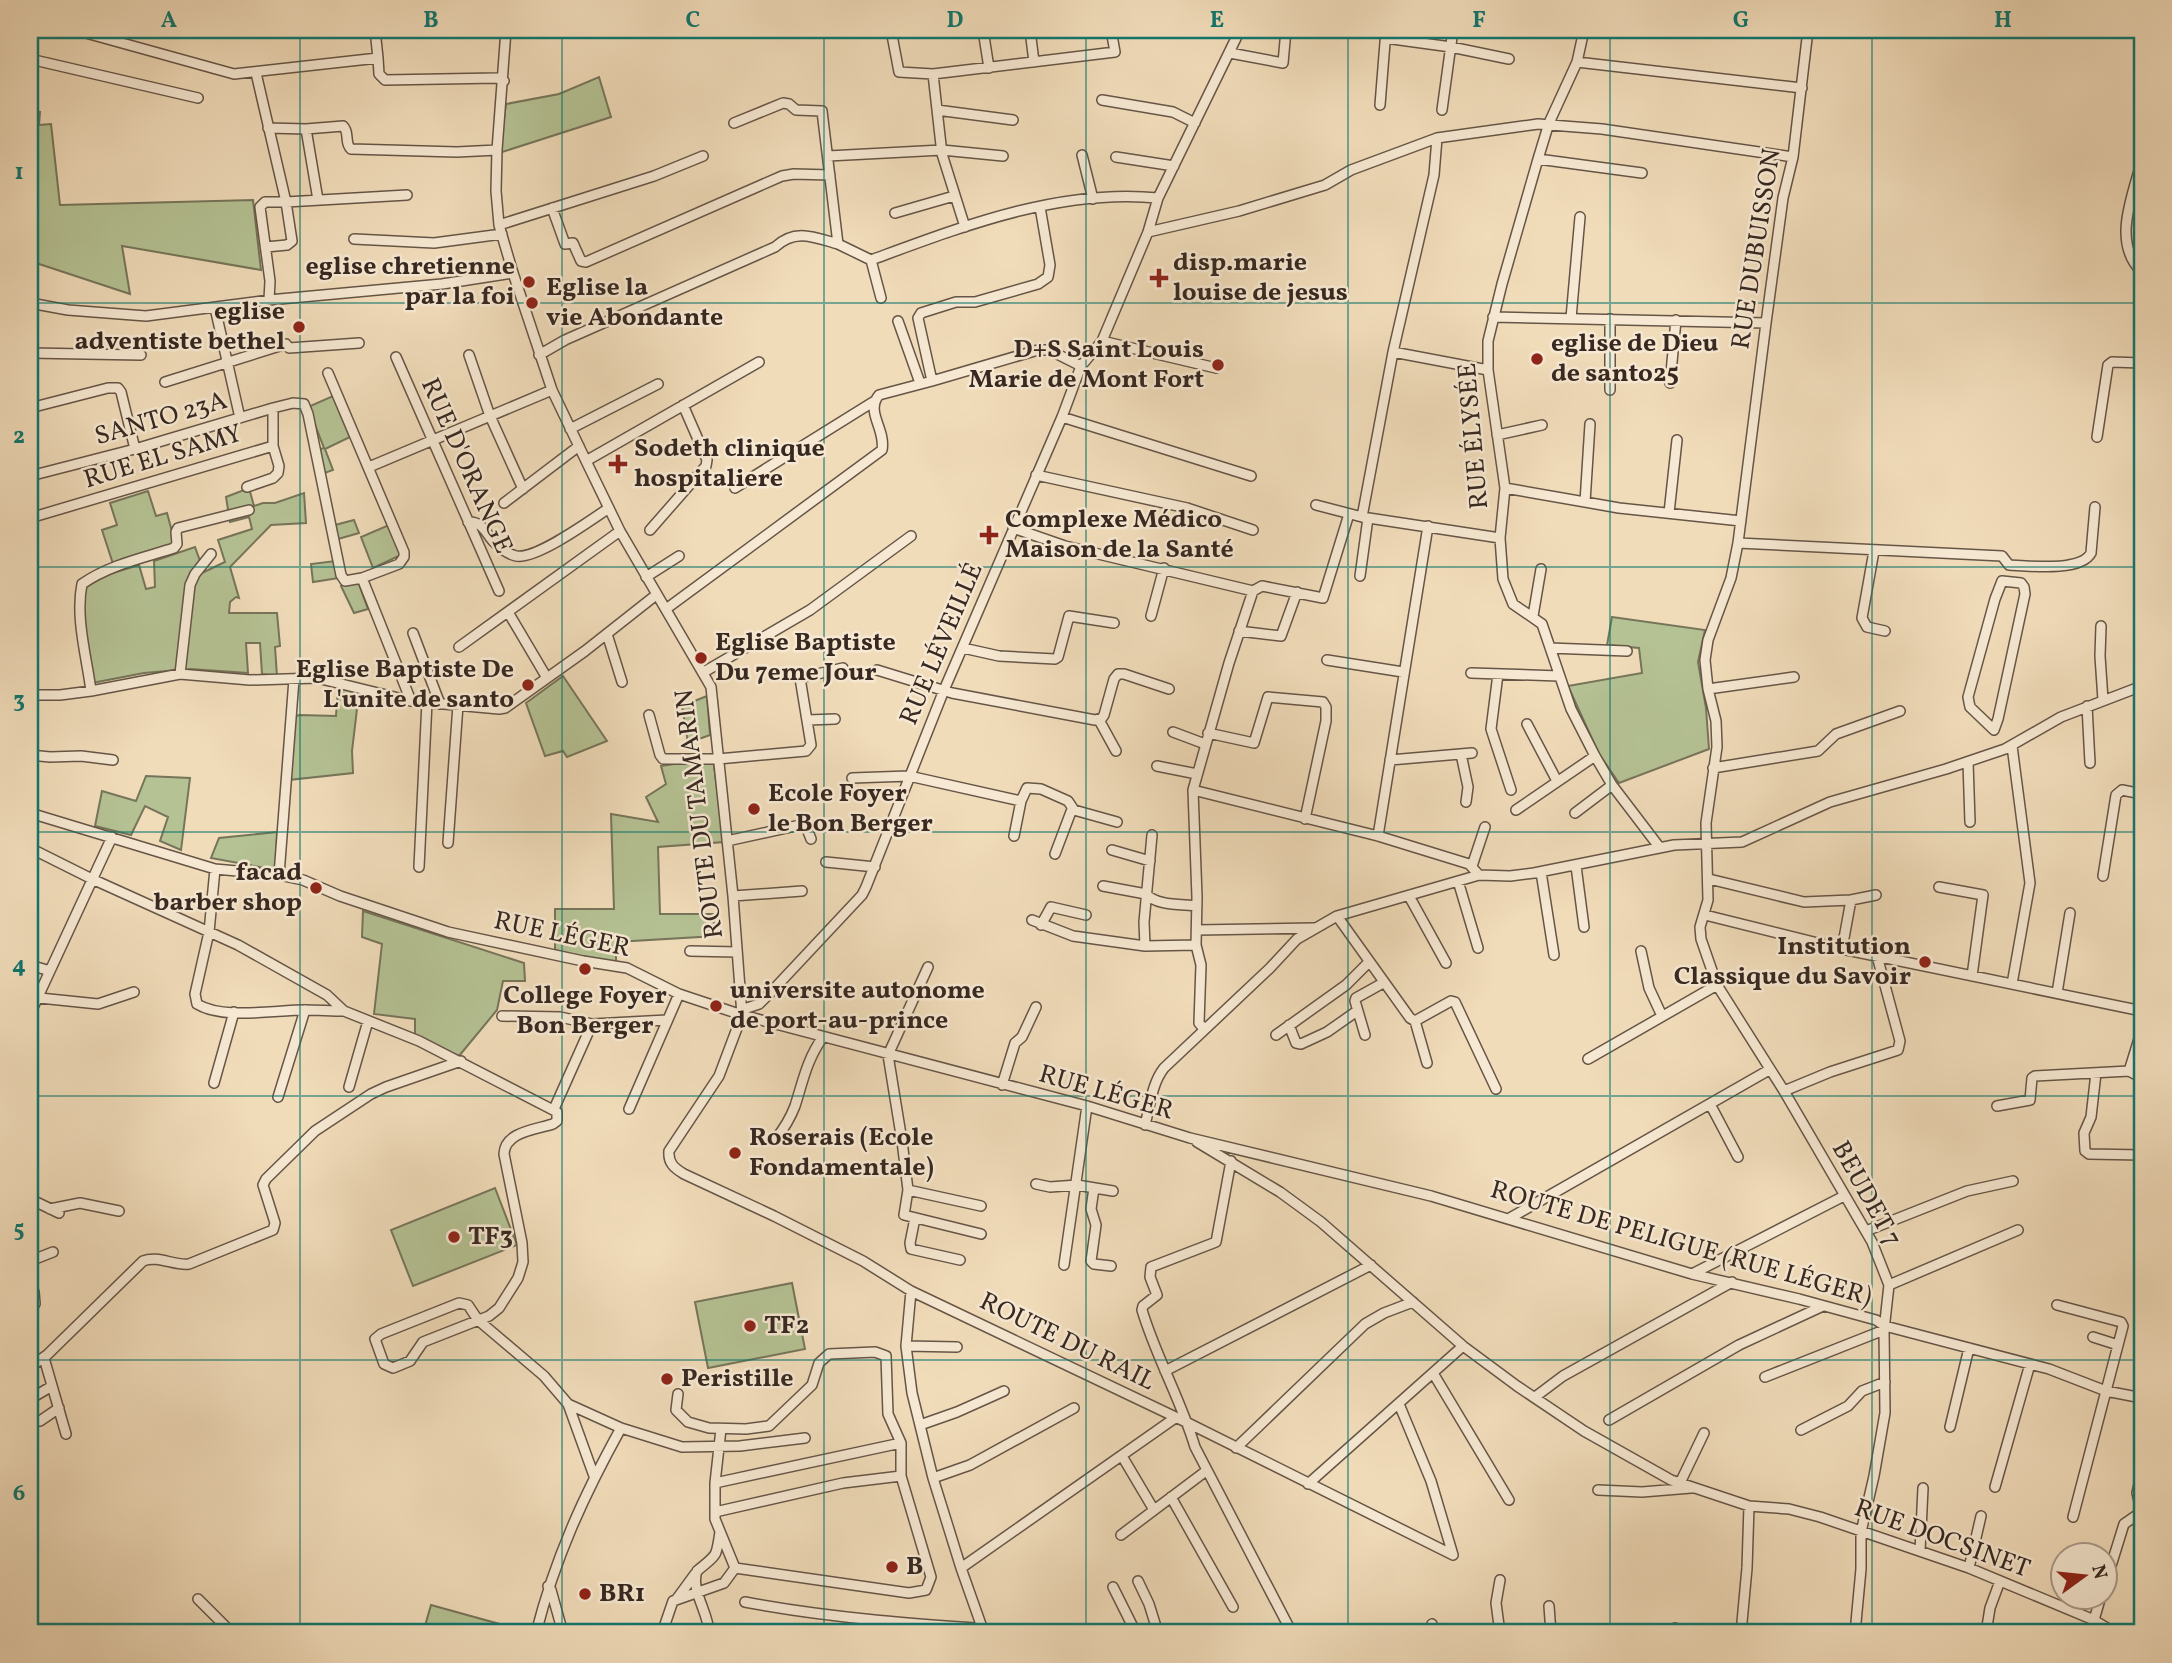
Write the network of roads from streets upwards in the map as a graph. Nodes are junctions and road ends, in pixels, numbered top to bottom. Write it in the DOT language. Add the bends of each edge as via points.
graph roads {
  1 [pos="75,30"];
  2 [pos="375,30"];
  3 [pos="506,30"];
  4 [pos="891,30"];
  5 [pos="984,30"];
  6 [pos="1030,30"];
  7 [pos="1111,30"];
  8 [pos="1240,30"];
  9 [pos="1286,30"];
  10 [pos="1453,30"];
  11 [pos="1584,30"];
  12 [pos="1808,30"];
  13 [pos="1386,34"];
  14 [pos="1451,47"];
  15 [pos="1230,53"];
  16 [pos="378,58"];
  17 [pos="1509,58"];
  18 [pos="30,59"];
  19 [pos="1034,62"];
  20 [pos="1577,62"];
  21 [pos="989,68"];
  22 [pos="256,73"];
  23 [pos="933,74"];
  24 [pos="504,81"];
  25 [pos="1802,88"];
  26 [pos="198,98"];
  27 [pos="1102,100"];
  28 [pos="1380,105"];
  29 [pos="937,110"];
  30 [pos="1442,110"];
  31 [pos="1013,120"];
  32 [pos="734,123"];
  33 [pos="1195,123"];
  34 [pos="1549,124"];
  35 [pos="268,128"];
  36 [pos="306,129"];
  37 [pos="1437,138"];
  38 [pos="497,149"];
  39 [pos="942,150"];
  40 [pos="1082,155"];
  41 [pos="703,156"];
  42 [pos="828,156"];
  43 [pos="1003,156"];
  44 [pos="1116,157"];
  45 [pos="1793,157"];
  46 [pos="1538,159"];
  47 [pos="2142,160"];
  48 [pos="1174,166"];
  49 [pos="1642,173"];
  50 [pos="830,175"];
  51 [pos="407,195"];
  52 [pos="954,196"];
  53 [pos="1158,198"];
  54 [pos="1093,199"];
  55 [pos="318,200"];
  56 [pos="286,202"];
  57 [pos="1040,207"];
  58 [pos="552,208"];
  59 [pos="895,213"];
  60 [pos="1580,218"];
  61 [pos="965,227"];
  62 [pos="501,229"];
  63 [pos="1148,232"];
  64 [pos="354,239"];
  65 [pos="838,244"];
  66 [pos="265,247"];
  67 [pos="871,261"];
  68 [pos="2142,272"];
  69 [pos="513,273"];
  70 [pos="881,298"];
  71 [pos="269,300"];
  72 [pos="30,303"];
  73 [pos="215,308"];
  74 [pos="1493,317"];
  75 [pos="1571,317"];
  76 [pos="1610,319"];
  77 [pos="1676,320"];
  78 [pos="898,321"];
  79 [pos="1766,323"];
  80 [pos="1102,341"];
  81 [pos="359,343"];
  82 [pos="1394,352"];
  83 [pos="30,354"];
  84 [pos="141,355"];
  85 [pos="469,355"];
  86 [pos="539,355"];
  87 [pos="396,357"];
  88 [pos="759,362"];
  89 [pos="2142,363"];
  90 [pos="226,364"];
  91 [pos="1081,366"];
  92 [pos="1216,368"];
  93 [pos="1488,370"];
  94 [pos="328,373"];
  95 [pos="932,381"];
  96 [pos="165,382"];
  97 [pos="920,383"];
  98 [pos="1670,383"];
  99 [pos="659,384"];
  100 [pos="552,390"];
  101 [pos="1609,390"];
  102 [pos="873,402"];
  103 [pos="683,405"];
  104 [pos="30,408"];
  105 [pos="273,408"];
  106 [pos="490,416"];
  107 [pos="1062,417"];
  108 [pos="240,418"];
  109 [pos="1590,424"];
  110 [pos="1542,425"];
  111 [pos="570,429"];
  112 [pos="1497,435"];
  113 [pos="2097,437"];
  114 [pos="1677,440"];
  115 [pos="431,441"];
  116 [pos="273,446"];
  117 [pos="579,446"];
  118 [pos="135,449"];
  119 [pos="586,461"];
  120 [pos="369,467"];
  121 [pos="1036,475"];
  122 [pos="30,476"];
  123 [pos="1251,476"];
  124 [pos="247,487"];
  125 [pos="736,488"];
  126 [pos="1504,488"];
  127 [pos="523,489"];
  128 [pos="1585,502"];
  129 [pos="504,503"];
  130 [pos="1316,505"];
  131 [pos="2095,507"];
  132 [pos="609,508"];
  133 [pos="249,510"];
  134 [pos="1669,513"];
  135 [pos="1349,514"];
  136 [pos="30,518"];
  137 [pos="1365,518"];
  138 [pos="1741,521"];
  139 [pos="468,522"];
  140 [pos="1428,526"];
  141 [pos="1013,528"];
  142 [pos="650,530"];
  143 [pos="1253,530"];
  144 [pos="620,531"];
  145 [pos="911,536"];
  146 [pos="1500,538"];
  147 [pos="1738,543"];
  148 [pos="1874,551"];
  149 [pos="211,554"];
  150 [pos="679,556"];
  151 [pos="2007,565"];
  152 [pos="1164,568"];
  153 [pos="1541,569"];
  154 [pos="1360,576"];
  155 [pos="646,577"];
  156 [pos="362,578"];
  157 [pos="2002,581"];
  158 [pos="499,591"];
  159 [pos="1253,591"];
  160 [pos="1297,592"];
  161 [pos="656,594"];
  162 [pos="666,609"];
  163 [pos="508,612"];
  164 [pos="1151,616"];
  165 [pos="1533,616"];
  166 [pos="1114,623"];
  167 [pos="2101,626"];
  168 [pos="1239,631"];
  169 [pos="1885,631"];
  170 [pos="413,633"];
  171 [pos="607,634"];
  172 [pos="459,647"];
  173 [pos="963,648"];
  174 [pos="1550,648"];
  175 [pos="1626,651"];
  176 [pos="1327,660"];
  177 [pos="843,668"];
  178 [pos="877,670"];
  179 [pos="704,672"];
  180 [pos="1403,672"];
  181 [pos="1471,673"];
  182 [pos="180,674"];
  183 [pos="1498,674"];
  184 [pos="1559,676"];
  185 [pos="1794,677"];
  186 [pos="547,678"];
  187 [pos="294,679"];
  188 [pos="622,682"];
  189 [pos="2142,686"];
  190 [pos="1169,689"];
  191 [pos="1708,689"];
  192 [pos="944,690"];
  193 [pos="92,691"];
  194 [pos="30,695"];
  195 [pos="2103,700"];
  196 [pos="411,701"];
  197 [pos="428,702"];
  198 [pos="440,704"];
  199 [pos="458,705"];
  200 [pos="2087,706"];
  201 [pos="1900,710"];
  202 [pos="649,715"];
  203 [pos="835,719"];
  204 [pos="808,720"];
  205 [pos="1099,720"];
  206 [pos="1527,724"];
  207 [pos="1172,732"];
  208 [pos="1208,733"];
  209 [pos="1205,744"];
  210 [pos="2012,746"];
  211 [pos="1116,751"];
  212 [pos="1472,753"];
  213 [pos="1461,754"];
  214 [pos="30,755"];
  215 [pos="1595,756"];
  216 [pos="718,759"];
  217 [pos="113,760"];
  218 [pos="1390,760"];
  219 [pos="1968,762"];
  220 [pos="2090,763"];
  221 [pos="1157,766"];
  222 [pos="1713,768"];
  223 [pos="1197,774"];
  224 [pos="909,776"];
  225 [pos="852,778"];
  226 [pos="1557,781"];
  227 [pos="1612,785"];
  228 [pos="1193,790"];
  229 [pos="1511,790"];
  230 [pos="2142,794"];
  231 [pos="1021,801"];
  232 [pos="1466,802"];
  233 [pos="1072,809"];
  234 [pos="1516,810"];
  235 [pos="30,813"];
  236 [pos="1575,813"];
  237 [pos="1306,819"];
  238 [pos="1116,822"];
  239 [pos="1970,822"];
  240 [pos="1485,827"];
  241 [pos="1152,835"];
  242 [pos="1014,836"];
  243 [pos="1378,836"];
  244 [pos="112,837"];
  245 [pos="811,839"];
  246 [pos="727,842"];
  247 [pos="447,843"];
  248 [pos="1706,845"];
  249 [pos="30,848"];
  250 [pos="1660,848"];
  251 [pos="1112,850"];
  252 [pos="1055,854"];
  253 [pos="826,862"];
  254 [pos="1150,862"];
  255 [pos="1472,866"];
  256 [pos="1576,866"];
  257 [pos="419,867"];
  258 [pos="874,867"];
  259 [pos="215,869"];
  260 [pos="1541,872"];
  261 [pos="1479,874"];
  262 [pos="279,875"];
  263 [pos="2103,876"];
  264 [pos="92,879"];
  265 [pos="1709,879"];
  266 [pos="1458,881"];
  267 [pos="1103,886"];
  268 [pos="1939,887"];
  269 [pos="802,891"];
  270 [pos="1146,894"];
  271 [pos="1876,895"];
  272 [pos="733,896"];
  273 [pos="1409,896"];
  274 [pos="1851,900"];
  275 [pos="1197,906"];
  276 [pos="2070,913"];
  277 [pos="1086,915"];
  278 [pos="1705,915"];
  279 [pos="1337,916"];
  280 [pos="1584,927"];
  281 [pos="1314,928"];
  282 [pos="1197,930"];
  283 [pos="209,932"];
  284 [pos="1145,946"];
  285 [pos="1196,946"];
  286 [pos="1478,948"];
  287 [pos="1842,949"];
  288 [pos="690,951"];
  289 [pos="1641,951"];
  290 [pos="737,952"];
  291 [pos="1554,956"];
  292 [pos="1877,956"];
  293 [pos="1369,962"];
  294 [pos="1446,963"];
  295 [pos="30,965"];
  296 [pos="928,967"];
  297 [pos="50,971"];
  298 [pos="1972,976"];
  299 [pos="1383,983"];
  300 [pos="2012,984"];
  301 [pos="1717,985"];
  302 [pos="134,992"];
  303 [pos="2057,993"];
  304 [pos="679,994"];
  305 [pos="34,998"];
  306 [pos="1036,1007"];
  307 [pos="305,1010"];
  308 [pos="2142,1011"];
  309 [pos="234,1012"];
  310 [pos="344,1012"];
  311 [pos="1357,1012"];
  312 [pos="742,1013"];
  313 [pos="30,1014"];
  314 [pos="502,1016"];
  315 [pos="1662,1016"];
  316 [pos="667,1020"];
  317 [pos="368,1021"];
  318 [pos="1415,1021"];
  319 [pos="592,1024"];
  320 [pos="1289,1025"];
  321 [pos="1204,1029"];
  322 [pos="2142,1029"];
  323 [pos="1276,1035"];
  324 [pos="1365,1035"];
  325 [pos="823,1037"];
  326 [pos="888,1055"];
  327 [pos="1588,1059"];
  328 [pos="461,1061"];
  329 [pos="1427,1063"];
  330 [pos="1769,1070"];
  331 [pos="2129,1072"];
  332 [pos="2096,1073"];
  333 [pos="2142,1078"];
  334 [pos="214,1083"];
  335 [pos="1002,1085"];
  336 [pos="349,1087"];
  337 [pos="1496,1089"];
  338 [pos="1784,1091"];
  339 [pos="278,1097"];
  340 [pos="1710,1104"];
  341 [pos="1997,1106"];
  342 [pos="1087,1107"];
  343 [pos="629,1109"];
  344 [pos="556,1113"];
  345 [pos="1145,1125"];
  346 [pos="1190,1138"];
  347 [pos="775,1140"];
  348 [pos="1204,1140"];
  349 [pos="2142,1154"];
  350 [pos="1738,1157"];
  351 [pos="668,1159"];
  352 [pos="1231,1161"];
  353 [pos="2013,1181"];
  354 [pos="1036,1184"];
  355 [pos="1077,1185"];
  356 [pos="1094,1188"];
  357 [pos="908,1190"];
  358 [pos="1113,1191"];
  359 [pos="1844,1196"];
  360 [pos="30,1199"];
  361 [pos="981,1206"];
  362 [pos="118,1211"];
  363 [pos="1510,1218"];
  364 [pos="915,1219"];
  365 [pos="2018,1230"];
  366 [pos="1866,1231"];
  367 [pos="981,1234"];
  368 [pos="53,1252"];
  369 [pos="960,1260"];
  370 [pos="30,1261"];
  371 [pos="1064,1265"];
  372 [pos="1371,1265"];
  373 [pos="1111,1266"];
  374 [pos="1692,1274"];
  375 [pos="1732,1282"];
  376 [pos="30,1283"];
  377 [pos="1889,1285"];
  378 [pos="911,1291"];
  379 [pos="1413,1303"];
  380 [pos="2057,1304"];
  381 [pos="1823,1306"];
  382 [pos="30,1309"];
  383 [pos="478,1321"];
  384 [pos="1885,1328"];
  385 [pos="2093,1337"];
  386 [pos="2118,1345"];
  387 [pos="906,1346"];
  388 [pos="1463,1346"];
  389 [pos="957,1347"];
  390 [pos="1969,1348"];
  391 [pos="44,1358"];
  392 [pos="2030,1364"];
  393 [pos="30,1367"];
  394 [pos="1165,1371"];
  395 [pos="1433,1373"];
  396 [pos="1765,1377"];
  397 [pos="1885,1382"];
  398 [pos="52,1385"];
  399 [pos="1004,1391"];
  400 [pos="2106,1391"];
  401 [pos="678,1394"];
  402 [pos="1535,1397"];
  403 [pos="2142,1398"];
  404 [pos="30,1399"];
  405 [pos="568,1404"];
  406 [pos="1399,1404"];
  407 [pos="59,1408"];
  408 [pos="1074,1408"];
  409 [pos="1175,1418"];
  410 [pos="1609,1420"];
  411 [pos="40,1421"];
  412 [pos="1188,1423"];
  413 [pos="920,1425"];
  414 [pos="1950,1427"];
  415 [pos="621,1428"];
  416 [pos="721,1429"];
  417 [pos="1801,1430"];
  418 [pos="1704,1433"];
  419 [pos="66,1434"];
  420 [pos="805,1438"];
  421 [pos="901,1443"];
  422 [pos="720,1447"];
  423 [pos="1236,1448"];
  424 [pos="1122,1456"];
  425 [pos="1206,1471"];
  426 [pos="2142,1471"];
  427 [pos="594,1476"];
  428 [pos="901,1476"];
  429 [pos="933,1478"];
  430 [pos="715,1483"];
  431 [pos="1680,1483"];
  432 [pos="1308,1484"];
  433 [pos="1995,1487"];
  434 [pos="1696,1488"];
  435 [pos="1923,1488"];
  436 [pos="1598,1490"];
  437 [pos="1171,1497"];
  438 [pos="1508,1500"];
  439 [pos="1749,1506"];
  440 [pos="1154,1510"];
  441 [pos="715,1512"];
  442 [pos="1981,1516"];
  443 [pos="2073,1517"];
  444 [pos="720,1531"];
  445 [pos="1861,1532"];
  446 [pos="1121,1535"];
  447 [pos="2119,1540"];
  448 [pos="1920,1551"];
  449 [pos="961,1567"];
  450 [pos="735,1568"];
  451 [pos="1969,1568"];
  452 [pos="695,1574"];
  453 [pos="1500,1580"];
  454 [pos="1138,1581"];
  455 [pos="2000,1581"];
  456 [pos="548,1586"];
  457 [pos="1113,1587"];
  458 [pos="699,1593"];
  459 [pos="198,1599"];
  460 [pos="676,1600"];
  461 [pos="745,1602"];
  462 [pos="1549,1606"];
  463 [pos="1233,1607"];
  464 [pos="2097,1610"];
  465 [pos="2094,1620"];
  466 [pos="983,1631"];
  467 [pos="232,1633"];
  468 [pos="536,1633"];
  469 [pos="563,1633"];
  470 [pos="662,1633"];
  471 [pos="709,1633"];
  472 [pos="1049,1633"];
  473 [pos="1136,1633"];
  474 [pos="1158,1633"];
  475 [pos="1292,1633"];
  476 [pos="1500,1633"];
  477 [pos="1551,1633"];
  478 [pos="1741,1633"];
  479 [pos="1855,1633"];
  480 [pos="1986,1633"];
  481 [pos="2115,1633"];
  1 -- 22 [label="street" via="234,74"];
  2 -- 16 [label="street"];
  3 -- 24 [label="street, ROUTE DU TAMARIN"];
  4 -- 23 [label="street" via="899,72"];
  5 -- 21 [label="street"];
  6 -- 19 [label="street"];
  7 -- 19 [label="street" via="1115,52"];
  8 -- 15 [label="street, RUE LÉVEILLÉ"];
  9 -- 15 [label="street" via="1283,63"];
  10 -- 14 [label="street"];
  11 -- 20 [label="street, RUE ÉLYSÉE"];
  12 -- 25 [label="street, RUE DUBUISSON"];
  13 -- 14 [label="street"];
  13 -- 28 [label="street"];
  14 -- 17 [label="street"];
  14 -- 30 [label="street"];
  15 -- 33 [label="street, RUE LÉVEILLÉ"];
  16 -- 22 [label="street"];
  16 -- 24 [label="street" via="379,74 385,80"];
  18 -- 26 [label="street"];
  19 -- 21 [label="street"];
  20 -- 25 [label="street"];
  20 -- 34 [label="street, RUE ÉLYSÉE"];
  21 -- 23 [label="street"];
  22 -- 35 [label="street"];
  23 -- 29 [label="street"];
  24 -- 38 [label="street, ROUTE DU TAMARIN"];
  25 -- 45 [label="street, RUE DUBUISSON"];
  27 -- 33 [label="street" via="1173,112"];
  29 -- 31 [label="street"];
  29 -- 39 [label="street"];
  32 -- 42 [label="street" via="783,103 796,110 820,110"];
  33 -- 48 [label="street, RUE LÉVEILLÉ"];
  34 -- 37 [label="street"];
  34 -- 45 [label="street"];
  34 -- 46 [label="street, RUE ÉLYSÉE"];
  35 -- 36 [label="street"];
  35 -- 56 [label="street"];
  36 -- 38 [label="street" via="343,126 351,149"];
  36 -- 55 [label="street"];
  37 -- 63 [label="street" via="1351,170 1325,185"];
  37 -- 82 [label="street" via="1434,175"];
  38 -- 62 [label="street, ROUTE DU TAMARIN"];
  39 -- 42 [label="street"];
  39 -- 43 [label="street"];
  39 -- 52 [label="street"];
  40 -- 54 [label="street"];
  41 -- 58 [label="street"];
  42 -- 50 [label="street"];
  44 -- 48 [label="street"];
  45 -- 79 [label="street, RUE DUBUISSON"];
  46 -- 49 [label="street"];
  46 -- 74 [label="street, RUE ÉLYSÉE"];
  47 -- 68 [label="street" via="2125,232 2133,260"];
  48 -- 53 [label="street, RUE LÉVEILLÉ"];
  50 -- 58 [label="street" via="782,176 586,262 581,261 574,243 565,244"];
  50 -- 65 [label="street"];
  51 -- 55 [label="street"];
  52 -- 59 [label="street"];
  52 -- 61 [label="street"];
  53 -- 54 [label="street" via="1120,195"];
  53 -- 63 [label="street, RUE LÉVEILLÉ"];
  54 -- 57 [label="street"];
  55 -- 56 [label="street"];
  56 -- 66 [label="street" via="262,203 260,207"];
  56 -- 66 [label="street" via="292,242"];
  57 -- 61 [label="street"];
  57 -- 95 [label="street" via="1050,265 1044,281 921,313 918,318"];
  58 -- 62 [label="street"];
  60 -- 75 [label="street"];
  61 -- 67 [label="street"];
  62 -- 64 [label="street" via="435,243"];
  62 -- 69 [label="street, ROUTE DU TAMARIN"];
  63 -- 80 [label="street, RUE LÉVEILLÉ"];
  65 -- 67 [label="street"];
  65 -- 86 [label="street" via="790,236 775,247"];
  66 -- 71 [label="street"];
  67 -- 70 [label="street"];
  69 -- 71 [label="street" via="442,285"];
  69 -- 86 [label="street, ROUTE DU TAMARIN"];
  71 -- 73 [label="street"];
  72 -- 73 [label="street" via="146,316"];
  73 -- 90 [label="street"];
  74 -- 75 [label="street"];
  74 -- 93 [label="street, RUE ÉLYSÉE"];
  75 -- 76 [label="street"];
  76 -- 77 [label="street"];
  76 -- 101 [label="street"];
  77 -- 79 [label="street"];
  77 -- 98 [label="street"];
  78 -- 97 [label="street"];
  79 -- 138 [label="street, RUE DUBUISSON"];
  80 -- 91 [label="street, RUE LÉVEILLÉ"];
  80 -- 92 [label="street"];
  81 -- 90 [label="street" via="289,348 286,344"];
  82 -- 93 [label="street"];
  82 -- 137 [label="street"];
  83 -- 84 [label="street"];
  85 -- 106 [label="street"];
  86 -- 100 [label="street, ROUTE DU TAMARIN"];
  87 -- 115 [label="street, RUE D'ORANGE"];
  88 -- 103 [label="street"];
  89 -- 113 [label="street" via="2108,365"];
  90 -- 96 [label="street"];
  90 -- 108 [label="street"];
  91 -- 95 [label="street" via="1049,350 1038,350"];
  91 -- 107 [label="street, RUE LÉVEILLÉ"];
  93 -- 112 [label="street, RUE ÉLYSÉE"];
  94 -- 120 [label="street"];
  95 -- 97 [label="street"];
  97 -- 102 [label="street"];
  99 -- 111 [label="street"];
  100 -- 106 [label="street"];
  100 -- 111 [label="street, ROUTE DU TAMARIN"];
  102 -- 125 [label="street"];
  102 -- 162 [label="street" via="883,435 882,450"];
  103 -- 119 [label="street"];
  103 -- 142 [label="street" via="706,466"];
  104 -- 118 [label="street" via="118,388"];
  105 -- 108 [label="street, SANTO 23A"];
  105 -- 116 [label="street, RUE EL SAMY"];
  105 -- 156 [label="street, SANTO 23A" via="304,404 341,575 348,582"];
  106 -- 115 [label="street"];
  106 -- 127 [label="street"];
  107 -- 121 [label="street, RUE LÉVEILLÉ"];
  107 -- 123 [label="street"];
  108 -- 118 [label="street, SANTO 23A"];
  109 -- 128 [label="street"];
  110 -- 112 [label="street"];
  111 -- 117 [label="street, ROUTE DU TAMARIN"];
  112 -- 126 [label="street, RUE ÉLYSÉE"];
  114 -- 134 [label="street"];
  115 -- 120 [label="street"];
  115 -- 139 [label="street, RUE D'ORANGE"];
  116 -- 124 [label="street" via="278,473"];
  116 -- 136 [label="street, RUE EL SAMY"];
  117 -- 119 [label="street, ROUTE DU TAMARIN"];
  117 -- 127 [label="street"];
  118 -- 122 [label="street, SANTO 23A"];
  119 -- 132 [label="street, ROUTE DU TAMARIN"];
  120 -- 156 [label="street" via="404,557 399,564"];
  121 -- 141 [label="street, RUE LÉVEILLÉ"];
  121 -- 143 [label="street" via="1187,508"];
  126 -- 128 [label="street"];
  126 -- 146 [label="street, RUE ÉLYSÉE"];
  127 -- 129 [label="street"];
  128 -- 134 [label="street"];
  130 -- 135 [label="street"];
  131 -- 151 [label="street" via="2088,560 2049,566"];
  132 -- 139 [label="street" via="525,556 503,550 480,524"];
  132 -- 144 [label="street, ROUTE DU TAMARIN"];
  133 -- 193 [label="street" via="178,528 174,548 137,558 82,584 82,624"];
  134 -- 138 [label="street"];
  135 -- 137 [label="street"];
  135 -- 160 [label="street" via="1324,598"];
  137 -- 140 [label="street"];
  137 -- 154 [label="street"];
  138 -- 147 [label="street, RUE DUBUISSON"];
  139 -- 158 [label="street, RUE D'ORANGE"];
  140 -- 146 [label="street"];
  140 -- 180 [label="street"];
  141 -- 152 [label="street" via="1065,546"];
  141 -- 173 [label="street, RUE LÉVEILLÉ"];
  144 -- 155 [label="street, ROUTE DU TAMARIN"];
  144 -- 163 [label="street"];
  145 -- 179 [label="street" via="810,610"];
  146 -- 165 [label="street, RUE ÉLYSÉE" via="1507,592 1513,604"];
  147 -- 148 [label="street"];
  147 -- 191 [label="street, RUE DUBUISSON" via="1731,578 1708,640"];
  148 -- 151 [label="street" via="2002,556"];
  148 -- 169 [label="street" via="1862,618 1867,627"];
  149 -- 182 [label="street" via="190,584"];
  150 -- 155 [label="street"];
  151 -- 157 [label="street"];
  152 -- 159 [label="street"];
  152 -- 164 [label="street"];
  153 -- 165 [label="street"];
  155 -- 161 [label="street, ROUTE DU TAMARIN"];
  156 -- 196 [label="street"];
  157 -- 157 [label="street" via="1968,697 1970,707 1993,730 2025,594 2021,583"];
  159 -- 160 [label="street" via="1262,586"];
  159 -- 168 [label="street"];
  160 -- 168 [label="street" via="1281,636"];
  161 -- 162 [label="street, ROUTE DU TAMARIN"];
  161 -- 171 [label="street"];
  162 -- 179 [label="street, ROUTE DU TAMARIN"];
  163 -- 172 [label="street"];
  163 -- 186 [label="street"];
  165 -- 174 [label="street, RUE ÉLYSÉE" via="1542,624"];
  166 -- 173 [label="street" via="1069,615 1055,659 999,656"];
  167 -- 195 [label="street"];
  168 -- 208 [label="street"];
  170 -- 198 [label="street"];
  171 -- 186 [label="street"];
  171 -- 188 [label="street"];
  173 -- 192 [label="street, RUE LÉVEILLÉ"];
  174 -- 175 [label="street"];
  174 -- 184 [label="street, RUE ÉLYSÉE"];
  176 -- 180 [label="street"];
  177 -- 204 [label="street" via="800,678"];
  178 -- 192 [label="street"];
  179 -- 216 [label="street, ROUTE DU TAMARIN" via="711,687"];
  180 -- 218 [label="street"];
  181 -- 183 [label="street"];
  182 -- 187 [label="street"];
  182 -- 193 [label="street"];
  183 -- 184 [label="street"];
  183 -- 229 [label="street" via="1491,729"];
  184 -- 215 [label="street, RUE ÉLYSÉE"];
  185 -- 191 [label="street"];
  186 -- 199 [label="street" via="505,708"];
  187 -- 196 [label="street" via="333,681"];
  187 -- 262 [label="street"];
  189 -- 195 [label="street"];
  190 -- 205 [label="street" via="1118,674"];
  191 -- 222 [label="street, RUE DUBUISSON" via="1716,721"];
  192 -- 205 [label="street"];
  192 -- 224 [label="street, RUE LÉVEILLÉ"];
  193 -- 194 [label="street"];
  195 -- 200 [label="street"];
  196 -- 197 [label="street"];
  197 -- 198 [label="street"];
  197 -- 257 [label="street"];
  198 -- 199 [label="street"];
  199 -- 247 [label="street"];
  200 -- 210 [label="street"];
  200 -- 220 [label="street"];
  201 -- 222 [label="street" via="1836,734 1818,751"];
  202 -- 216 [label="street" via="663,759"];
  203 -- 204 [label="street"];
  204 -- 216 [label="street" via="811,745 806,751"];
  205 -- 211 [label="street"];
  206 -- 226 [label="street"];
  207 -- 209 [label="street"];
  208 -- 209 [label="street"];
  208 -- 237 [label="street" via="1254,743 1268,697 1323,702 1326,721"];
  209 -- 223 [label="street"];
  210 -- 219 [label="street"];
  210 -- 300 [label="street" via="2030,883"];
  212 -- 213 [label="street"];
  213 -- 218 [label="street"];
  213 -- 232 [label="street" via="1468,787"];
  214 -- 217 [label="street"];
  215 -- 226 [label="street"];
  215 -- 227 [label="street, RUE ÉLYSÉE"];
  216 -- 246 [label="street, ROUTE DU TAMARIN"];
  218 -- 243 [label="street"];
  219 -- 239 [label="street"];
  219 -- 248 [label="street" via="1830,802 1742,842"];
  221 -- 223 [label="street"];
  222 -- 248 [label="street, RUE DUBUISSON"];
  223 -- 228 [label="street"];
  224 -- 225 [label="street"];
  224 -- 231 [label="street"];
  224 -- 258 [label="street, RUE LÉVEILLÉ"];
  226 -- 234 [label="street"];
  227 -- 236 [label="street"];
  227 -- 250 [label="street, RUE ÉLYSÉE"];
  228 -- 237 [label="street"];
  228 -- 275 [label="street"];
  230 -- 263 [label="street" via="2122,790 2116,795"];
  231 -- 233 [label="street" via="1024,791 1032,788 1068,801"];
  231 -- 242 [label="street"];
  233 -- 238 [label="street"];
  233 -- 252 [label="street"];
  235 -- 244 [label="street, RUE LÉGER"];
  237 -- 243 [label="street"];
  240 -- 255 [label="street"];
  241 -- 254 [label="street"];
  243 -- 255 [label="street"];
  244 -- 259 [label="street, RUE LÉGER"];
  244 -- 264 [label="street"];
  245 -- 246 [label="street" via="805,824"];
  246 -- 272 [label="street, ROUTE DU TAMARIN"];
  248 -- 250 [label="street"];
  248 -- 265 [label="street, BEUDET 7"];
  249 -- 264 [label="street"];
  250 -- 256 [label="street"];
  251 -- 254 [label="street"];
  253 -- 258 [label="street"];
  254 -- 270 [label="street"];
  255 -- 261 [label="street"];
  256 -- 260 [label="street"];
  256 -- 280 [label="street"];
  258 -- 312 [label="street, RUE LÉVEILLÉ" via="853,905 759,1004"];
  259 -- 262 [label="street, RUE LÉGER"];
  259 -- 283 [label="street"];
  260 -- 261 [label="street"];
  260 -- 291 [label="street"];
  261 -- 266 [label="street"];
  262 -- 304 [label="street, RUE LÉGER" via="448,932 626,968"];
  264 -- 283 [label="street"];
  264 -- 297 [label="street"];
  265 -- 274 [label="street" via="1804,902"];
  265 -- 278 [label="street, BEUDET 7"];
  266 -- 273 [label="street"];
  266 -- 286 [label="street"];
  267 -- 270 [label="street"];
  268 -- 298 [label="street" via="1983,895"];
  269 -- 272 [label="street"];
  270 -- 275 [label="street" via="1154,900"];
  270 -- 284 [label="street"];
  271 -- 274 [label="street"];
  272 -- 290 [label="street, ROUTE DU TAMARIN"];
  273 -- 279 [label="street"];
  273 -- 294 [label="street"];
  274 -- 287 [label="street"];
  275 -- 282 [label="street"];
  276 -- 303 [label="street"];
  277 -- 284 [label="street" via="1051,907 1037,922 1073,936"];
  278 -- 287 [label="street"];
  278 -- 301 [label="street, BEUDET 7" via="1701,939"];
  279 -- 281 [label="street"];
  279 -- 293 [label="street"];
  281 -- 282 [label="street"];
  281 -- 321 [label="street"];
  282 -- 285 [label="street"];
  283 -- 309 [label="street" via="195,999 201,1006"];
  283 -- 310 [label="street" via="327,995"];
  284 -- 285 [label="street"];
  285 -- 321 [label="street" via="1201,965 1199,1023"];
  287 -- 292 [label="street"];
  288 -- 290 [label="street"];
  289 -- 315 [label="street" via="1649,988"];
  290 -- 312 [label="street, ROUTE DU TAMARIN"];
  292 -- 298 [label="street"];
  292 -- 338 [label="street" via="1900,1041 1898,1051"];
  293 -- 299 [label="street"];
  293 -- 320 [label="street" via="1346,985"];
  295 -- 297 [label="street"];
  296 -- 326 [label="street"];
  297 -- 305 [label="street"];
  298 -- 300 [label="street"];
  299 -- 311 [label="street" via="1356,998"];
  299 -- 318 [label="street"];
  300 -- 303 [label="street"];
  301 -- 315 [label="street"];
  301 -- 330 [label="street, BEUDET 7"];
  302 -- 305 [label="street" via="98,1004"];
  303 -- 308 [label="street"];
  304 -- 312 [label="street, RUE LÉGER"];
  304 -- 316 [label="street"];
  305 -- 313 [label="street"];
  306 -- 335 [label="street" via="1015,1043"];
  307 -- 309 [label="street"];
  307 -- 310 [label="street"];
  307 -- 339 [label="street"];
  309 -- 334 [label="street"];
  310 -- 317 [label="street"];
  311 -- 320 [label="street" via="1301,1044 1296,1043"];
  311 -- 324 [label="street"];
  312 -- 325 [label="street, RUE LÉGER"];
  312 -- 351 [label="street, ROUTE DU TAMARIN" via="719,1076 668,1151"];
  314 -- 319 [label="street" via="560,1017"];
  315 -- 327 [label="street"];
  316 -- 319 [label="street"];
  316 -- 343 [label="street"];
  317 -- 328 [label="street"];
  317 -- 336 [label="street"];
  318 -- 329 [label="street"];
  318 -- 337 [label="street" via="1455,1002"];
  319 -- 344 [label="street"];
  320 -- 323 [label="street"];
  321 -- 345 [label="street" via="1157,1076"];
  322 -- 331 [label="street"];
  325 -- 326 [label="street, RUE LÉGER"];
  325 -- 347 [label="street" via="808,1059 795,1106"];
  326 -- 335 [label="street, RUE LÉGER"];
  326 -- 357 [label="street"];
  328 -- 344 [label="street"];
  328 -- 391 [label="street" via="386,1087 307,1137 263,1185 273,1230 189,1264 143,1261"];
  330 -- 338 [label="street, BEUDET 7"];
  330 -- 340 [label="street"];
  331 -- 332 [label="street"];
  331 -- 333 [label="street"];
  332 -- 341 [label="street" via="2035,1076 2030,1100"];
  332 -- 349 [label="street" via="2091,1117 2084,1133 2085,1151"];
  335 -- 342 [label="street, RUE LÉGER"];
  338 -- 359 [label="street, BEUDET 7"];
  340 -- 350 [label="street"];
  340 -- 363 [label="street"];
  342 -- 345 [label="street, RUE LÉGER"];
  342 -- 355 [label="street"];
  344 -- 383 [label="street" via="553,1124 514,1136 505,1146 523,1262 499,1308"];
  345 -- 346 [label="street, RUE LÉGER"];
  346 -- 348 [label="street, RUE LÉGER"];
  346 -- 352 [label="street, RUE DOCSINET"];
  348 -- 363 [label="street, ROUTE DE PELIGUE (RUE LÉGER)"];
  351 -- 378 [label="street, ROUTE DU RAIL" via="684,1174 830,1244"];
  352 -- 372 [label="street, RUE DOCSINET" via="1321,1222"];
  352 -- 394 [label="street" via="1216,1242 1150,1269 1157,1295 1142,1310"];
  353 -- 366 [label="street" via="1968,1191"];
  354 -- 355 [label="street"];
  355 -- 356 [label="street"];
  355 -- 371 [label="street"];
  356 -- 358 [label="street"];
  356 -- 373 [label="street" via="1091,1261"];
  357 -- 361 [label="street"];
  357 -- 364 [label="street" via="904,1216"];
  359 -- 366 [label="street, BEUDET 7"];
  359 -- 374 [label="street"];
  360 -- 362 [label="street" via="55,1211 80,1203"];
  363 -- 374 [label="street, ROUTE DE PELIGUE (RUE LÉGER)"];
  364 -- 367 [label="street"];
  364 -- 369 [label="street" via="911,1250"];
  365 -- 377 [label="street"];
  366 -- 377 [label="street, BEUDET 7"];
  368 -- 370 [label="street"];
  372 -- 379 [label="street, RUE DOCSINET"];
  372 -- 394 [label="street"];
  374 -- 375 [label="street, ROUTE DE PELIGUE (RUE LÉGER)"];
  375 -- 381 [label="street, ROUTE DE PELIGUE (RUE LÉGER)"];
  375 -- 402 [label="street" via="1563,1376"];
  376 -- 382 [label="street" via="35,1304"];
  377 -- 384 [label="street, BEUDET 7"];
  378 -- 387 [label="street"];
  378 -- 409 [label="street, ROUTE DU RAIL"];
  379 -- 388 [label="street, RUE DOCSINET"];
  379 -- 423 [label="street" via="1365,1324"];
  380 -- 386 [label="street" via="2121,1322"];
  381 -- 384 [label="street, ROUTE DE PELIGUE (RUE LÉGER)" via="1876,1320"];
  381 -- 410 [label="street" via="1739,1345"];
  383 -- 383 [label="street" via="423,1342 410,1362 393,1368 386,1367 376,1345 381,1334 459,1303 468,1305"];
  383 -- 405 [label="street" via="544,1376"];
  384 -- 390 [label="street, ROUTE DE PELIGUE (RUE LÉGER)"];
  384 -- 396 [label="street"];
  384 -- 397 [label="street, BEUDET 7"];
  385 -- 386 [label="street"];
  386 -- 400 [label="street"];
  387 -- 389 [label="street"];
  387 -- 413 [label="street"];
  388 -- 395 [label="street"];
  388 -- 402 [label="street, RUE DOCSINET"];
  390 -- 392 [label="street, ROUTE DE PELIGUE (RUE LÉGER)"];
  390 -- 414 [label="street"];
  391 -- 393 [label="street"];
  391 -- 398 [label="street"];
  392 -- 400 [label="street, ROUTE DE PELIGUE (RUE LÉGER)"];
  392 -- 433 [label="street"];
  394 -- 412 [label="street"];
  395 -- 406 [label="street"];
  395 -- 438 [label="street"];
  397 -- 417 [label="street" via="1862,1391 1848,1406"];
  397 -- 445 [label="street, BEUDET 7" via="1885,1413"];
  398 -- 404 [label="street"];
  398 -- 407 [label="street"];
  399 -- 413 [label="street"];
  400 -- 403 [label="street, ROUTE DE PELIGUE (RUE LÉGER)"];
  400 -- 443 [label="street"];
  401 -- 416 [label="street" via="676,1410 688,1422"];
  402 -- 431 [label="street, RUE DOCSINET" via="1584,1431"];
  405 -- 415 [label="street"];
  405 -- 427 [label="street"];
  406 -- 432 [label="street"];
  406 -- 432 [label="street, ROUTE DU RAIL" via="1431,1481 1453,1555"];
  407 -- 411 [label="street"];
  407 -- 419 [label="street"];
  408 -- 429 [label="street" via="970,1465"];
  409 -- 412 [label="street, ROUTE DU RAIL"];
  409 -- 424 [label="street"];
  412 -- 423 [label="street, ROUTE DU RAIL"];
  412 -- 425 [label="street"];
  413 -- 429 [label="street"];
  415 -- 422 [label="street" via="682,1447"];
  415 -- 427 [label="street"];
  416 -- 421 [label="street" via="769,1426 812,1385 819,1363 829,1354 875,1352 886,1356 888,1414"];
  416 -- 422 [label="street"];
  418 -- 431 [label="street"];
  420 -- 422 [label="street"];
  421 -- 428 [label="street"];
  421 -- 430 [label="street"];
  422 -- 430 [label="street"];
  423 -- 432 [label="street, ROUTE DU RAIL"];
  424 -- 440 [label="street"];
  424 -- 449 [label="street"];
  425 -- 437 [label="street"];
  425 -- 475 [label="street"];
  426 -- 447 [label="street" via="2137,1493 2141,1509 2124,1524"];
  427 -- 456 [label="street"];
  428 -- 441 [label="street" via="843,1483"];
  428 -- 450 [label="street" via="931,1577 926,1590 909,1593"];
  429 -- 449 [label="street"];
  430 -- 441 [label="street"];
  431 -- 434 [label="street, RUE DOCSINET"];
  434 -- 436 [label="street"];
  434 -- 439 [label="street, RUE DOCSINET"];
  435 -- 448 [label="street"];
  437 -- 440 [label="street"];
  437 -- 463 [label="street"];
  439 -- 445 [label="street, RUE DOCSINET" via="1789,1509"];
  439 -- 478 [label="street"];
  440 -- 446 [label="street"];
  441 -- 444 [label="street"];
  442 -- 451 [label="street"];
  444 -- 450 [label="street"];
  444 -- 452 [label="street" via="712,1560"];
  445 -- 448 [label="street, RUE DOCSINET"];
  445 -- 479 [label="street, BEUDET 7"];
  448 -- 451 [label="street, RUE DOCSINET"];
  449 -- 466 [label="street"];
  450 -- 458 [label="street" via="724,1583"];
  451 -- 455 [label="street, RUE DOCSINET"];
  452 -- 458 [label="street"];
  452 -- 460 [label="street"];
  453 -- 476 [label="street" via="1496,1603"];
  454 -- 474 [label="street"];
  455 -- 465 [label="street, RUE DOCSINET"];
  455 -- 480 [label="street"];
  456 -- 468 [label="street"];
  456 -- 469 [label="street"];
  457 -- 473 [label="street"];
  458 -- 460 [label="street"];
  458 -- 471 [label="street"];
  459 -- 467 [label="street"];
  460 -- 470 [label="street"];
  461 -- 466 [label="street"];
  462 -- 477 [label="street"];
  464 -- 465 [label="street"];
  465 -- 481 [label="street, RUE DOCSINET"];
  466 -- 472 [label="street"];
}
